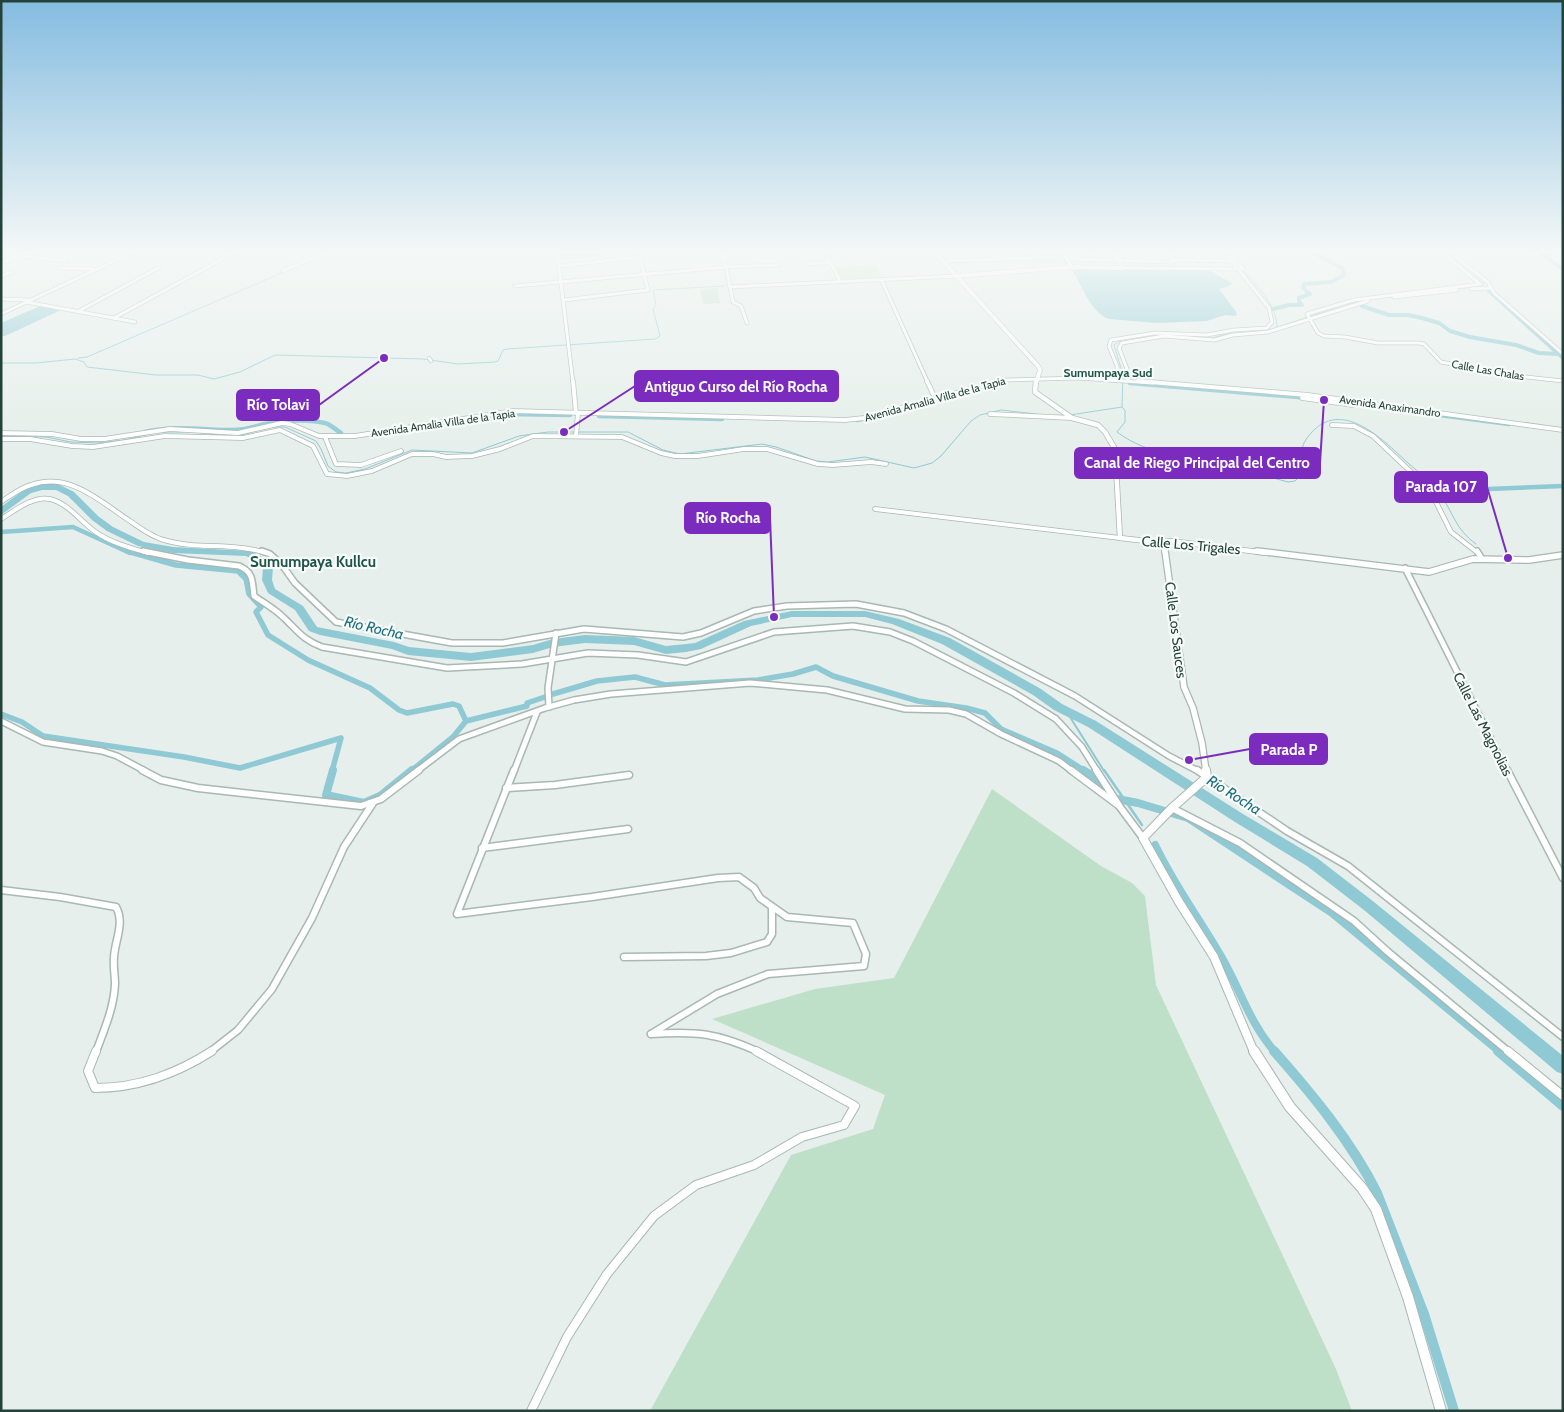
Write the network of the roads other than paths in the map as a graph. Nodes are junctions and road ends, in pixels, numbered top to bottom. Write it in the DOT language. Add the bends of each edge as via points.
graph roads {
  1 [pos="101,316"];
  2 [pos="118,316"];
  3 [pos="566,316"];
  4 [pos="744,316"];
  5 [pos="898,316"];
  6 [pos="993,316"];
  7 [pos="1270,316"];
  8 [pos="1316,316"];
  9 [pos="1521,316"];
  10 [pos="114,318"];
  11 [pos="1309,318"];
  12 [pos="135,322"];
  13 [pos="746,324"];
  14 [pos="1563,354"];
  15 [pos="1037,378"];
  16 [pos="1118,380"];
  17 [pos="1126,380"];
  18 [pos="1563,381"];
  19 [pos="1214,391"];
  20 [pos="938,398"];
  21 [pos="577,413"];
  22 [pos="990,414"];
  23 [pos="1070,417"];
  24 [pos="1332,425"];
  25 [pos="1563,431"];
  26 [pos="1,433"];
  27 [pos="576,433"];
  28 [pos="325,436"];
  29 [pos="1,439"];
  30 [pos="401,451"];
  31 [pos="886,464"];
  32 [pos="1,502"];
  33 [pos="875,509"];
  34 [pos="1,519"];
  35 [pos="1120,538"];
  36 [pos="1162,542"];
  37 [pos="1563,555"];
  38 [pos="1482,559"];
  39 [pos="1405,568"];
  40 [pos="556,634"];
  41 [pos="554,658"];
  42 [pos="549,707"];
  43 [pos="537,712"];
  44 [pos="1,721"];
  45 [pos="629,775"];
  46 [pos="1205,778"];
  47 [pos="506,788"];
  48 [pos="374,803"];
  49 [pos="1174,806"];
  50 [pos="1120,807"];
  51 [pos="628,829"];
  52 [pos="1143,838"];
  53 [pos="482,848"];
  54 [pos="1563,878"];
  55 [pos="1,890"];
  56 [pos="772,907"];
  57 [pos="624,957"];
  58 [pos="1563,1037"];
  59 [pos="1563,1096"];
  60 [pos="532,1411"];
  61 [pos="1441,1411"];
  1 -- 10 [label="street"];
  2 -- 10 [label="street"];
  3 -- 21 [label="street"];
  4 -- 13 [label="street"];
  5 -- 20 [label="street" via="933,394"];
  6 -- 15 [label="street" via="1038,366"];
  7 -- 16 [label="street" via="1272,322 1267,328 1207,335 1155,333 1111,340 1109,346 1117,366"];
  8 -- 11 [label="street"];
  9 -- 14 [label="street"];
  10 -- 12 [label="street"];
  11 -- 17 [label="street" via="1268,332 1233,335 1218,340 1164,336 1122,343 1119,348 1127,369"];
  11 -- 18 [label="street, Calle Las Chalas" via="1318,333 1324,336 1378,343 1419,343 1424,344 1441,362"];
  15 -- 16 [label="street, Avenida Amalia Villa de la Tapia"];
  15 -- 20 [label="street, Avenida Amalia Villa de la Tapia" via="1005,380"];
  15 -- 23 [label="street" via="1035,392"];
  16 -- 17 [label="street, Avenida Amalia Villa de la Tapia"];
  17 -- 25 [label="street, Avenida Anaximandro" via="1308,395"];
  19 -- 25 [label="street, Avenida Anaximandro" via="1318,400"];
  20 -- 21 [label="street, Avenida Amalia Villa de la Tapia" via="845,420"];
  21 -- 27 [label="street"];
  21 -- 28 [label="street, Avenida Amalia Villa de la Tapia" via="513,411 355,436"];
  22 -- 23 [label="street"];
  23 -- 35 [label="street" via="1098,425 1114,446"];
  24 -- 38 [label="street" via="1352,425 1380,442 1426,486 1436,498 1450,530 1481,554"];
  26 -- 28 [label="street, Avenida Amalia Villa de la Tapia" via="104,439 170,429 238,433 282,423"];
  27 -- 29 [label="street" via="528,437 472,456 417,453 372,471 340,476 323,470 313,446 280,430 242,438 165,436 93,447 30,439"];
  27 -- 31 [label="street" via="629,439 674,456 695,457 757,448 824,465 869,460"];
  28 -- 30 [label="street" via="336,464 364,465"];
  32 -- 40 [label="street" via="29,485 62,481 91,495 163,540 263,550 282,564 294,583 330,618 345,625 462,643 503,643"];
  33 -- 35 [label="street, Calle Los Trigales"];
  34 -- 41 [label="street" via="31,501 49,498 99,534 135,549 165,558 245,568 252,575 254,596 284,618 300,637 322,647 438,667 482,667"];
  35 -- 36 [label="street, Calle Los Trigales"];
  36 -- 39 [label="street, Calle Los Trigales"];
  36 -- 46 [label="street, Calle Los Sauces" via="1184,687 1202,743"];
  37 -- 38 [label="street, Calle Los Trigales" via="1529,560"];
  38 -- 39 [label="street, Calle Los Trigales" via="1430,572"];
  39 -- 54 [label="street, Calle Las Magnolias" via="1474,709"];
  40 -- 41 [label="street"];
  40 -- 46 [label="street" via="597,629 683,637 754,611 787,606 848,603 894,610 946,629 1035,674"];
  41 -- 42 [label="street" via="548,688"];
  41 -- 50 [label="street" via="588,653 686,662 774,632 853,626 890,632 1014,693 1056,719 1082,747"];
  42 -- 43 [label="street"];
  42 -- 50 [label="street" via="610,694 750,683 827,690 905,709 957,711 979,719 1001,734 1059,761"];
  43 -- 47 [label="street"];
  43 -- 48 [label="street" via="459,739"];
  44 -- 48 [label="street" via="44,742 116,756 161,780 198,788 362,806"];
  45 -- 47 [label="street"];
  46 -- 49 [label="street"];
  46 -- 58 [label="street" via="1369,881"];
  47 -- 53 [label="street"];
  48 -- 55 [label="street" via="345,845 295,951 258,1011 215,1051 182,1069 152,1080 106,1089 95,1088 88,1071 110,1015 115,987 114,956 120,921 116,907"];
  49 -- 52 [label="street"];
  49 -- 59 [label="street" via="1240,843 1354,921"];
  50 -- 52 [label="street"];
  51 -- 53 [label="street"];
  52 -- 61 [label="street" via="1178,902 1214,957 1257,1058 1290,1107 1362,1188 1376,1209 1408,1297"];
  53 -- 56 [label="street" via="457,914 739,877"];
  56 -- 57 [label="street" via="772,934 767,942 723,954"];
  56 -- 60 [label="street" via="787,917 854,923 866,954 864,966 768,974 718,994 651,1034 703,1032 728,1039 790,1068 855,1106 844,1125 802,1137 754,1165 696,1185 654,1216 607,1274 567,1337"];
}
